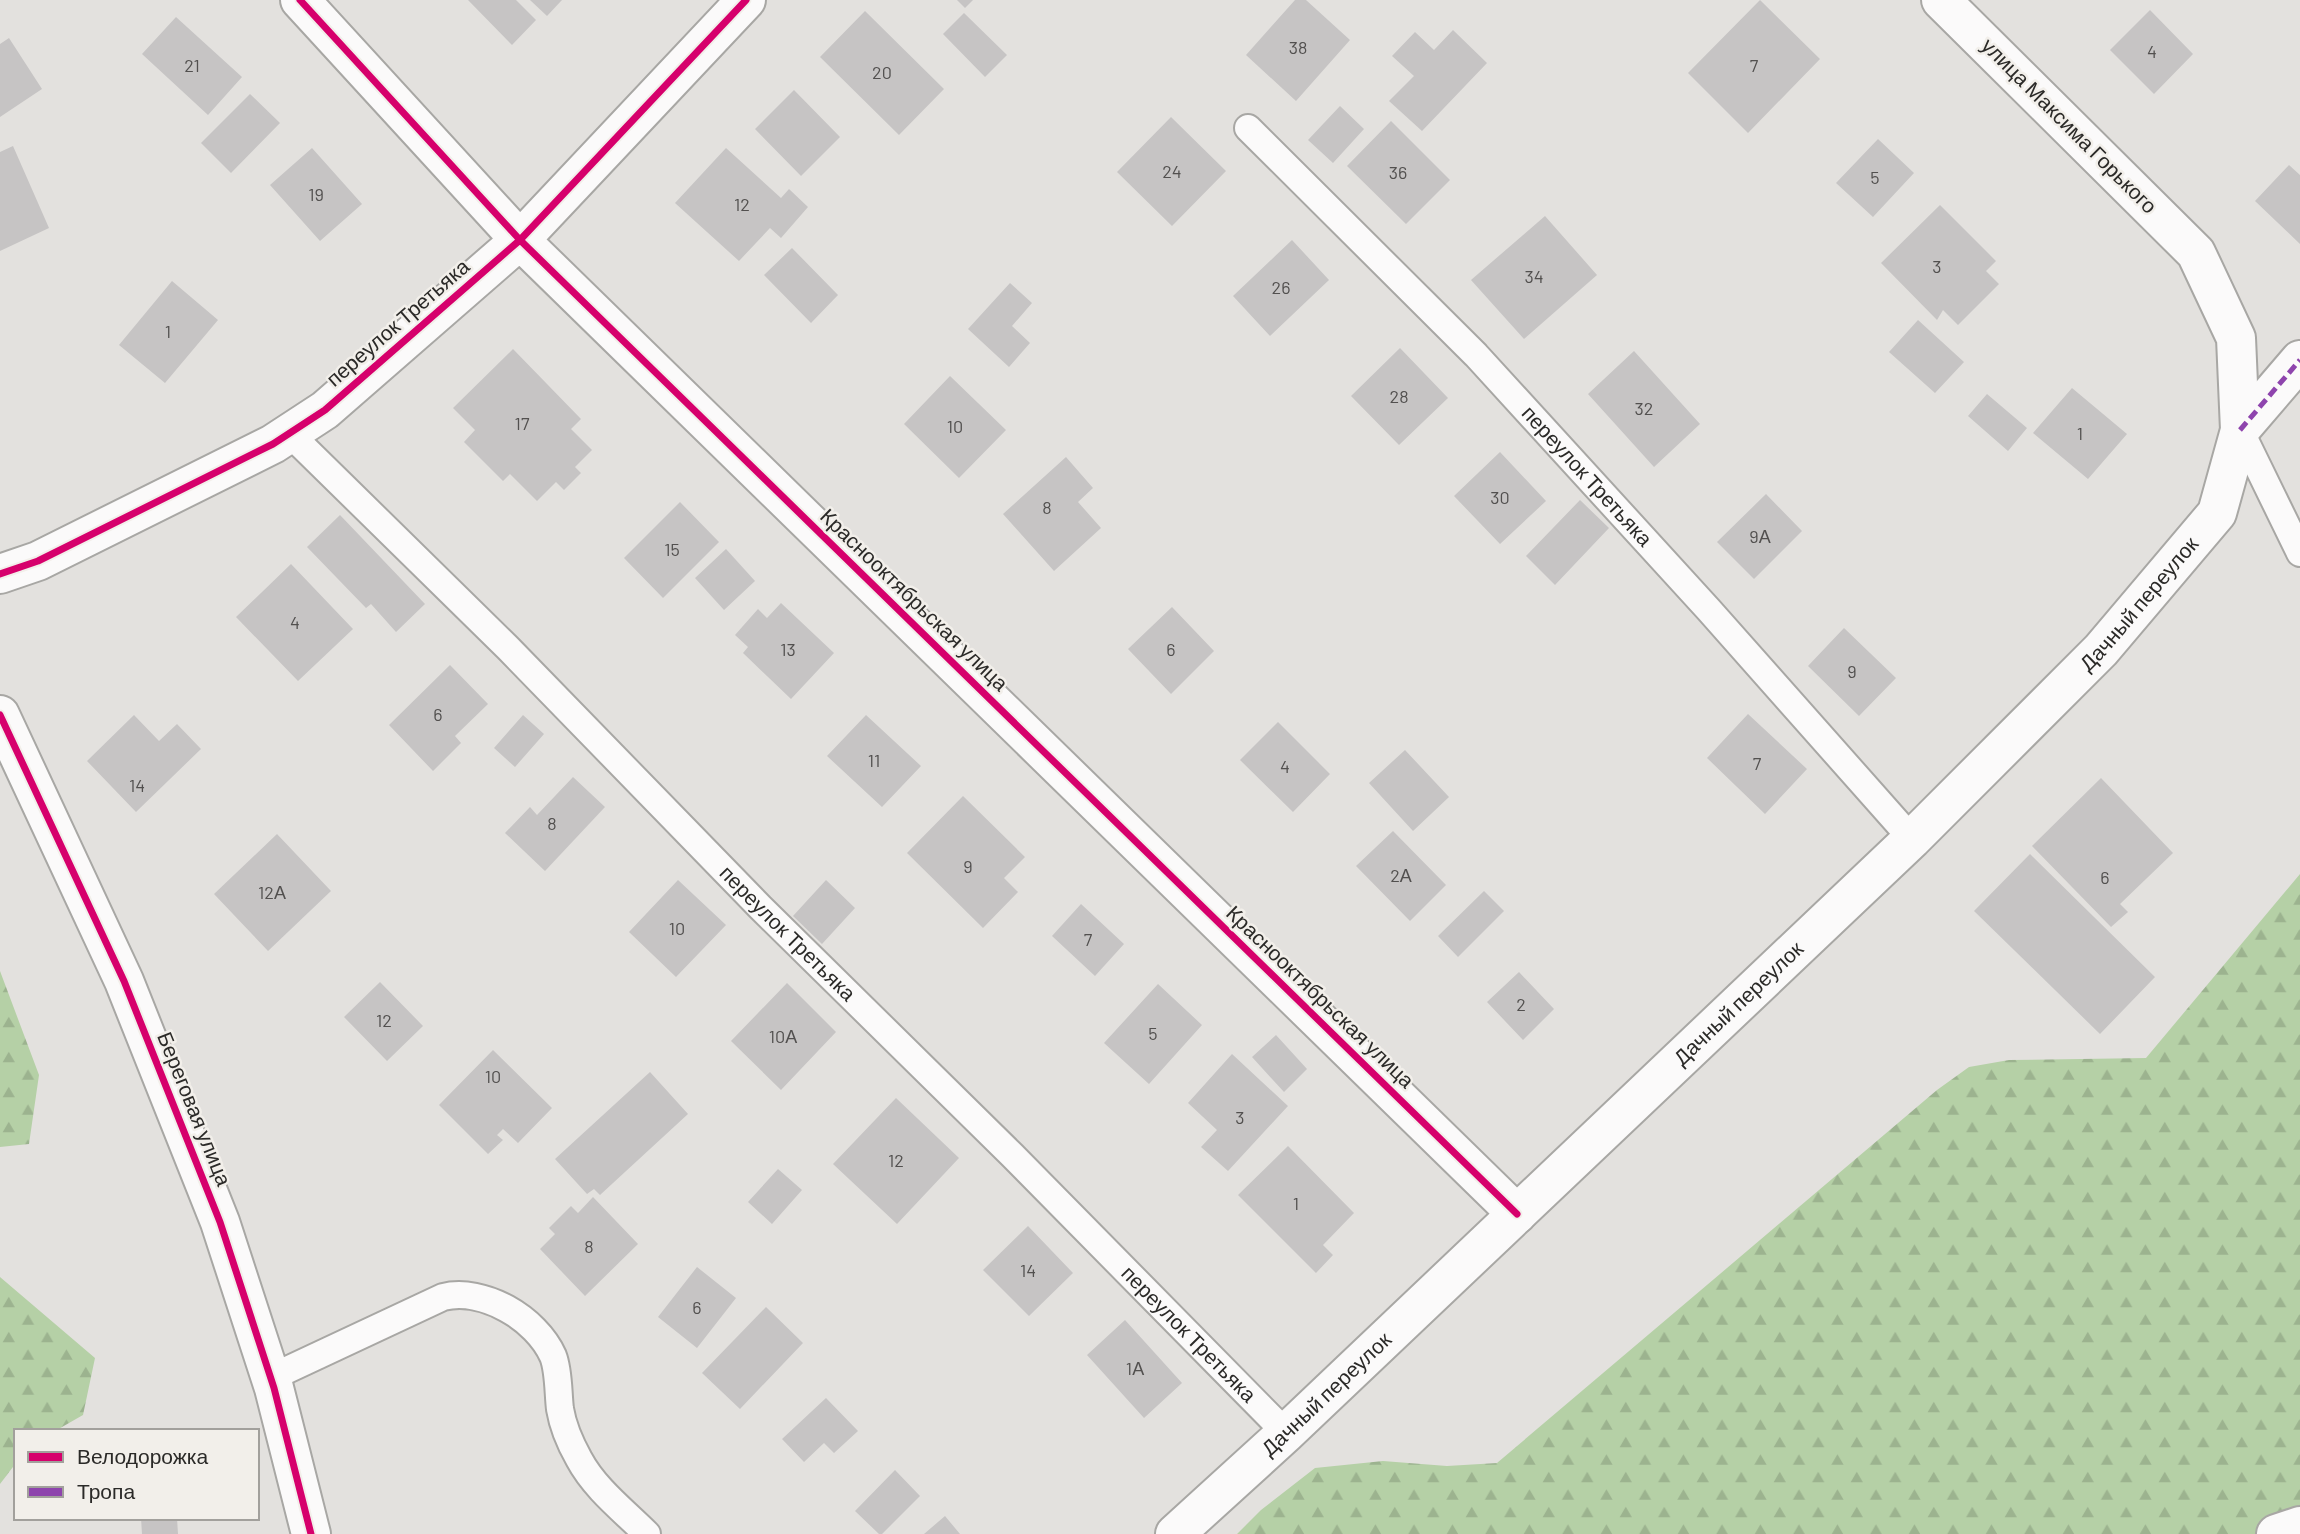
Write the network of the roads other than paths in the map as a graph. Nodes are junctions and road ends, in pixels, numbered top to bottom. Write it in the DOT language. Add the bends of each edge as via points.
graph roads {
  1 [pos="300,0"];
  2 [pos="747,0"];
  3 [pos="1941,0"];
  4 [pos="1248,128"];
  5 [pos="520,240"];
  6 [pos="2196,253"];
  7 [pos="2300,360"];
  8 [pos="2240,430"];
  9 [pos="290,434"];
  10 [pos="2300,553"];
  11 [pos="0,574"];
  12 [pos="0,715"];
  13 [pos="1912,839"];
  14 [pos="1517,1214"];
  15 [pos="270,1378"];
  16 [pos="1286,1433"];
  17 [pos="2300,1526"];
  18 [pos="311,1534"];
  19 [pos="647,1534"];
  20 [pos="1175,1534"];
  21 [pos="2276,1534"];
  1 -- 5 [label="street, Краснооктябрьская улица"];
  2 -- 5 [label="street, переулок Третьяка"];
  3 -- 6 [label="street, улица Максима Горького"];
  4 -- 13 [label="lane, переулок Третьяка" via="1476,355"];
  5 -- 9 [label="street, переулок Третьяка" via="326,410"];
  5 -- 14 [label="street, Краснооктябрьская улица"];
  6 -- 8 [label="street, Дачный переулок" via="2236,338"];
  7 -- 8 [label="street, Дачный переулок"];
  8 -- 10 [label="lane"];
  8 -- 13 [label="street, Дачный переулок" via="2217,513 2101,650"];
  9 -- 11 [label="street, переулок Третьяка" via="37,561"];
  9 -- 16 [label="lane, переулок Третьяка"];
  12 -- 15 [label="street, Береговая улица" via="124,981 220,1222"];
  13 -- 14 [label="street, Дачный переулок"];
  14 -- 16 [label="street, Дачный переулок"];
  15 -- 18 [label="street, Береговая улица"];
  15 -- 19 [label="lane" via="443,1297 471,1294 491,1299 521,1320 554,1357 564,1426 580,1462 590,1478"];
  16 -- 20 [label="street, Дачный переулок"];
  17 -- 21 [label="street"];
}
